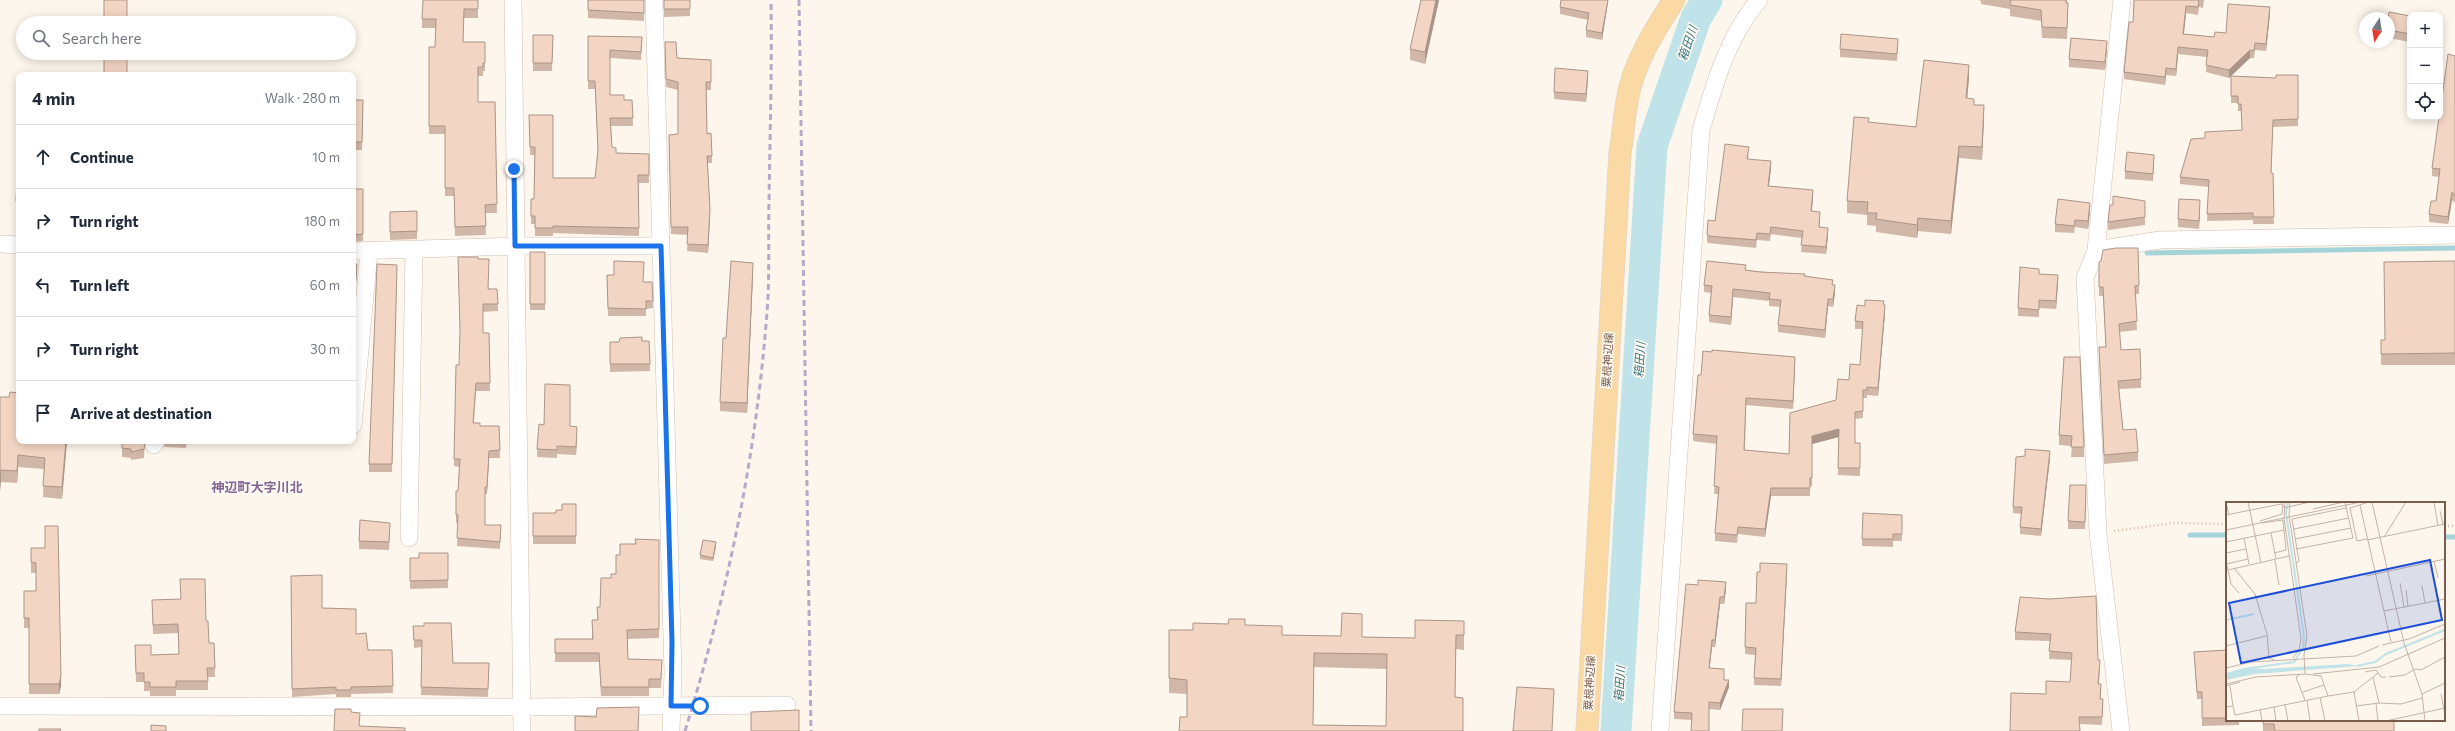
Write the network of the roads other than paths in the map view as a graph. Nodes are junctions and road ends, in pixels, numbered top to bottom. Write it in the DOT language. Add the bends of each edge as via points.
graph roads {
  1 [pos="513,0"];
  2 [pos="654,0"];
  3 [pos="1674,0"];
  4 [pos="1759,0"];
  5 [pos="2122,0"];
  6 [pos="2455,235"];
  7 [pos="0,244"];
  8 [pos="16,245"];
  9 [pos="515,246"];
  10 [pos="661,246"];
  11 [pos="414,250"];
  12 [pos="2096,250"];
  13 [pos="361,251"];
  14 [pos="356,359"];
  15 [pos="409,538"];
  16 [pos="787,704"];
  17 [pos="0,706"];
  18 [pos="671,706"];
  19 [pos="522,708"];
  20 [pos="522,731"];
  21 [pos="671,731"];
  22 [pos="1586,731"];
  23 [pos="1660,731"];
  24 [pos="2121,731"];
  1 -- 9 [label="street"];
  2 -- 10 [label="street"];
  3 -- 22 [label="main road, 粟根神辺線" via="1644,49 1634,76 1627,100 1620,153"];
  4 -- 23 [label="street" via="1748,12 1717,75 1701,130"];
  5 -- 12 [label="street"];
  6 -- 12 [label="street" via="2160,240"];
  7 -- 8 [label="street"];
  9 -- 10 [label="street"];
  9 -- 11 [label="street"];
  9 -- 19 [label="street"];
  10 -- 18 [label="street" via="673,664"];
  11 -- 13 [label="street"];
  11 -- 15 [label="street"];
  12 -- 24 [label="street" via="2086,278 2098,533"];
  13 -- 14 [label="street"];
  16 -- 18 [label="street"];
  17 -- 19 [label="street"];
  18 -- 19 [label="street"];
  18 -- 21 [label="street"];
  19 -- 20 [label="street"];
}
